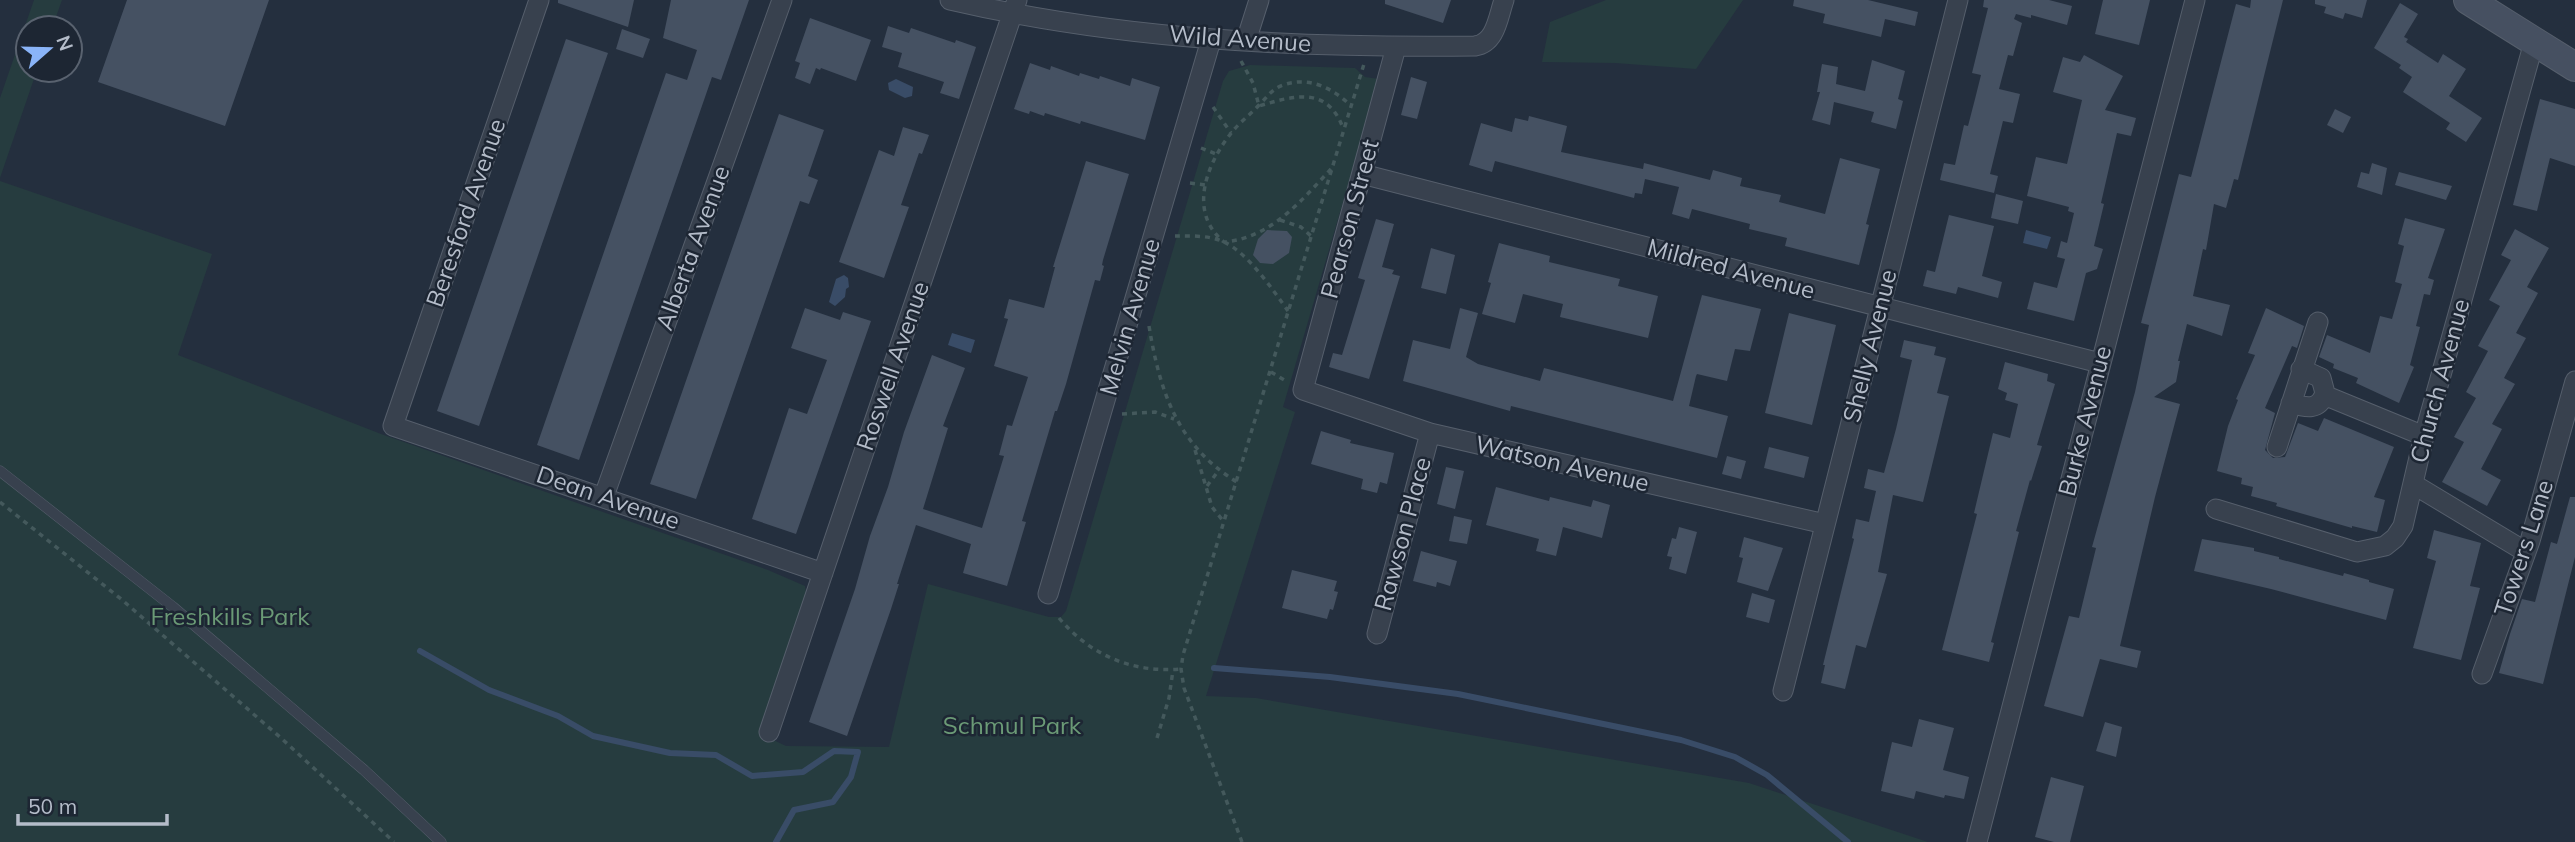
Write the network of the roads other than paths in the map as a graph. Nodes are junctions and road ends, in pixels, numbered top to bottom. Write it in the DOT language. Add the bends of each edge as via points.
graph roads {
  1 [pos="539,0"];
  2 [pos="782,0"];
  3 [pos="950,0"];
  4 [pos="1259,0"];
  5 [pos="1504,0"];
  6 [pos="1958,0"];
  7 [pos="2194,0"];
  8 [pos="2468,0"];
  9 [pos="1015,7"];
  10 [pos="1211,40"];
  11 [pos="1246,41"];
  12 [pos="2534,42"];
  13 [pos="1396,47"];
  14 [pos="2575,68"];
  15 [pos="1362,174"];
  16 [pos="1880,308"];
  17 [pos="2318,322"];
  18 [pos="2100,363"];
  19 [pos="2301,369"];
  20 [pos="2575,381"];
  21 [pos="1297,387"];
  22 [pos="2324,395"];
  23 [pos="2291,402"];
  24 [pos="393,426"];
  25 [pos="1430,433"];
  26 [pos="2424,436"];
  27 [pos="2277,447"];
  28 [pos="0,471"];
  29 [pos="2413,484"];
  30 [pos="604,496"];
  31 [pos="2216,509"];
  32 [pos="1825,524"];
  33 [pos="2526,552"];
  34 [pos="824,573"];
  35 [pos="1048,594"];
  36 [pos="1377,634"];
  37 [pos="2482,674"];
  38 [pos="1783,691"];
  39 [pos="769,732"];
  40 [pos="442,842"];
  41 [pos="1977,842"];
  1 -- 24 [label="street, Beresford Avenue"];
  2 -- 30 [label="street, Alberta Avenue"];
  3 -- 9 [label="street, Wild Avenue"];
  4 -- 11 [label="street"];
  5 -- 13 [label="street, Wild Avenue" via="1486,43"];
  6 -- 16 [label="street, Shelly Avenue"];
  7 -- 18 [label="street, Burke Avenue"];
  8 -- 12 [label="main road"];
  9 -- 10 [label="street, Wild Avenue"];
  9 -- 34 [label="street, Roswell Avenue"];
  10 -- 11 [label="street, Wild Avenue"];
  10 -- 35 [label="street, Melvin Avenue"];
  11 -- 13 [label="street, Wild Avenue"];
  12 -- 14 [label="main road"];
  12 -- 26 [label="street, Church Avenue"];
  13 -- 15 [label="street, Pearson Street"];
  15 -- 16 [label="street, Mildred Avenue"];
  15 -- 21 [label="street, Pearson Street"];
  16 -- 18 [label="street, Mildred Avenue"];
  16 -- 32 [label="street, Shelly Avenue"];
  17 -- 19 [label="street"];
  18 -- 41 [label="street, Burke Avenue"];
  19 -- 22 [label="street" via="2321,378"];
  19 -- 23 [label="street"];
  20 -- 33 [label="street, Towers Lane"];
  21 -- 25 [label="street, Watson Avenue"];
  22 -- 23 [label="street" via="2314,407"];
  22 -- 26 [label="street"];
  23 -- 27 [label="street"];
  24 -- 30 [label="street, Dean Avenue"];
  25 -- 32 [label="street, Watson Avenue"];
  25 -- 36 [label="street, Rawson Place"];
  26 -- 29 [label="street, Church Avenue"];
  28 -- 40 [label="lane" via="173,607"];
  29 -- 31 [label="street, Church Avenue" via="2403,526 2385,546 2371,551 2357,552"];
  29 -- 33 [label="street"];
  30 -- 34 [label="street, Dean Avenue"];
  32 -- 38 [label="street, Shelly Avenue"];
  33 -- 37 [label="street, Towers Lane"];
  34 -- 39 [label="street, Roswell Avenue"];
}
